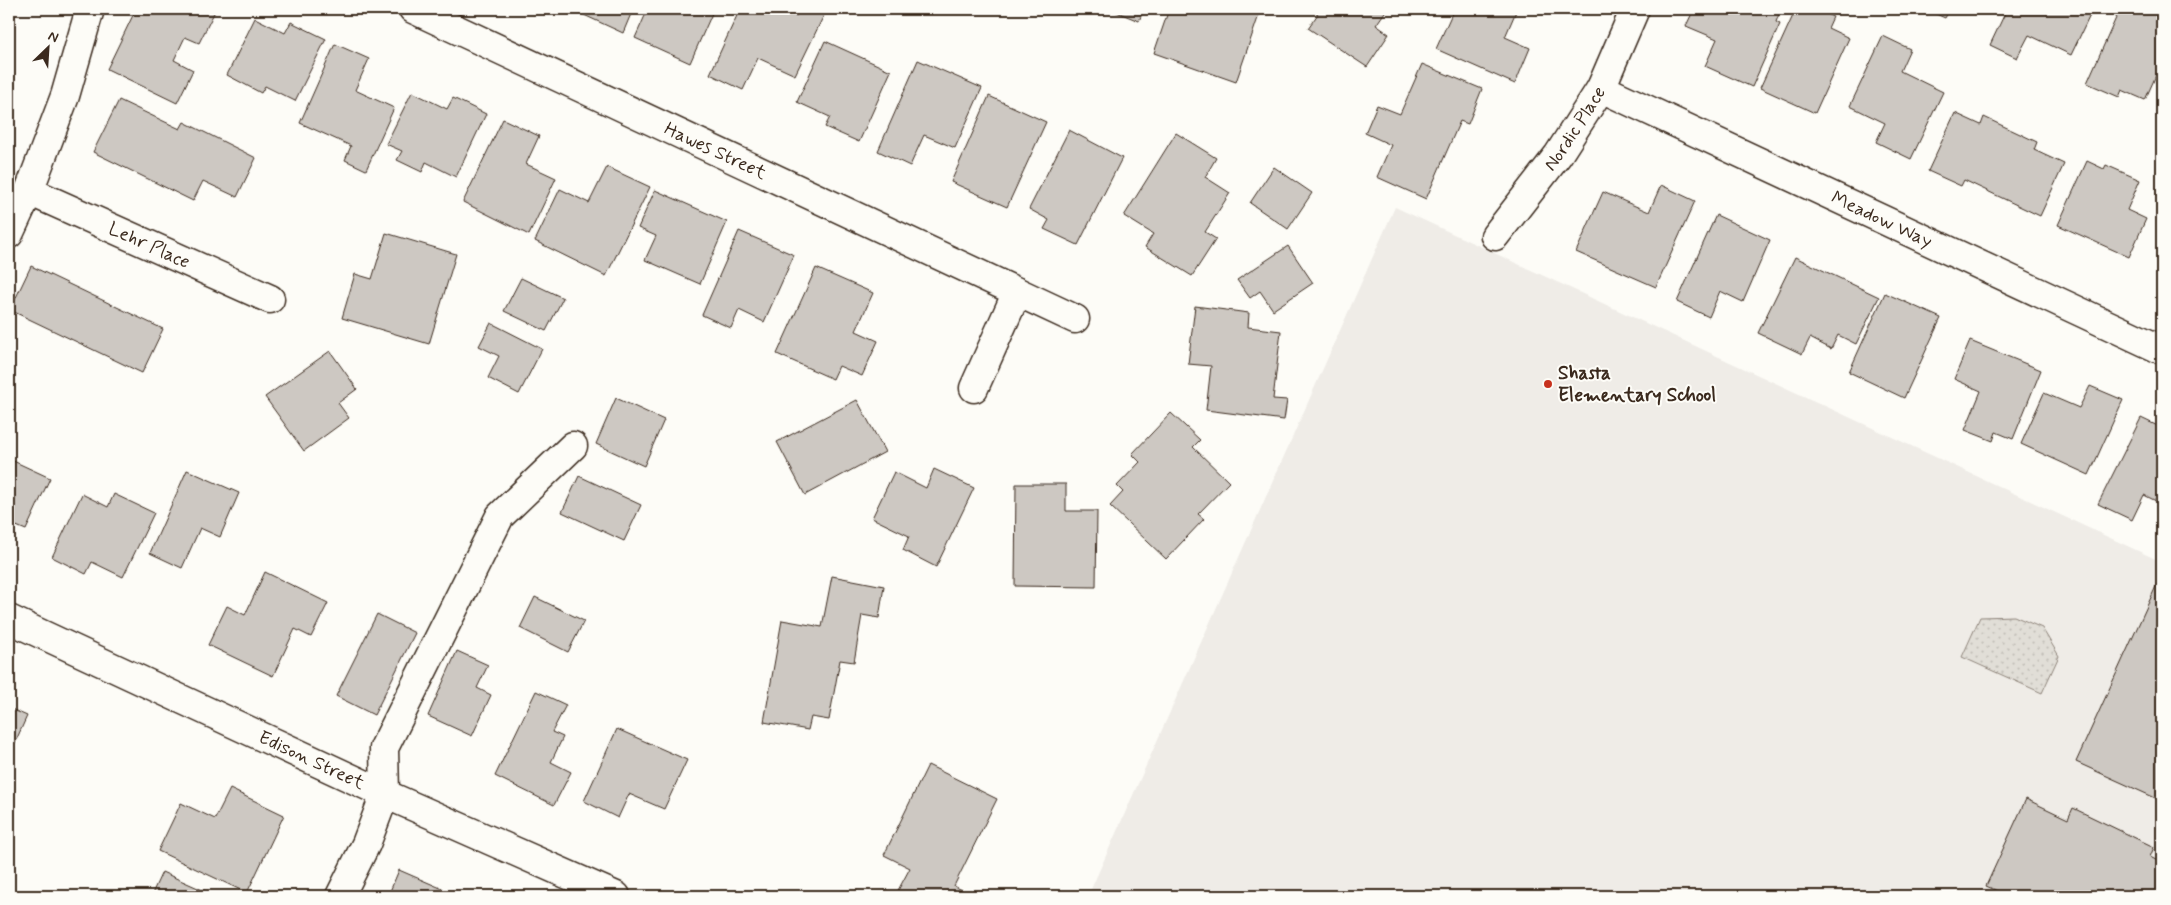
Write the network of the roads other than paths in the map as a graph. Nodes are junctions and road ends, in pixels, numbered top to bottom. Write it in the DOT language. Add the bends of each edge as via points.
graph roads {
  1 [pos="90,9"];
  2 [pos="413,9"];
  3 [pos="1635,9"];
  4 [pos="1601,88"];
  5 [pos="29,191"];
  6 [pos="9,234"];
  7 [pos="1494,236"];
  8 [pos="1017,292"];
  9 [pos="270,299"];
  10 [pos="1075,318"];
  11 [pos="2162,350"];
  12 [pos="974,388"];
  13 [pos="573,446"];
  14 [pos="9,619"];
  15 [pos="385,794"];
  16 [pos="340,896"];
  17 [pos="616,896"];
  1 -- 5 [label="street" via="65,96"];
  2 -- 8 [label="street, Hawes Street"];
  3 -- 4 [label="street, Nordic Place"];
  4 -- 7 [label="street, Nordic Place" via="1558,155"];
  4 -- 11 [label="street, Meadow Way"];
  5 -- 6 [label="street"];
  5 -- 9 [label="street, Lehr Place"];
  8 -- 10 [label="street, Hawes Street"];
  8 -- 12 [label="street"];
  13 -- 15 [label="street" via="500,516 384,748"];
  14 -- 15 [label="street, Edison Street"];
  15 -- 16 [label="street" via="366,844"];
  15 -- 17 [label="street, Edison Street"];
}
